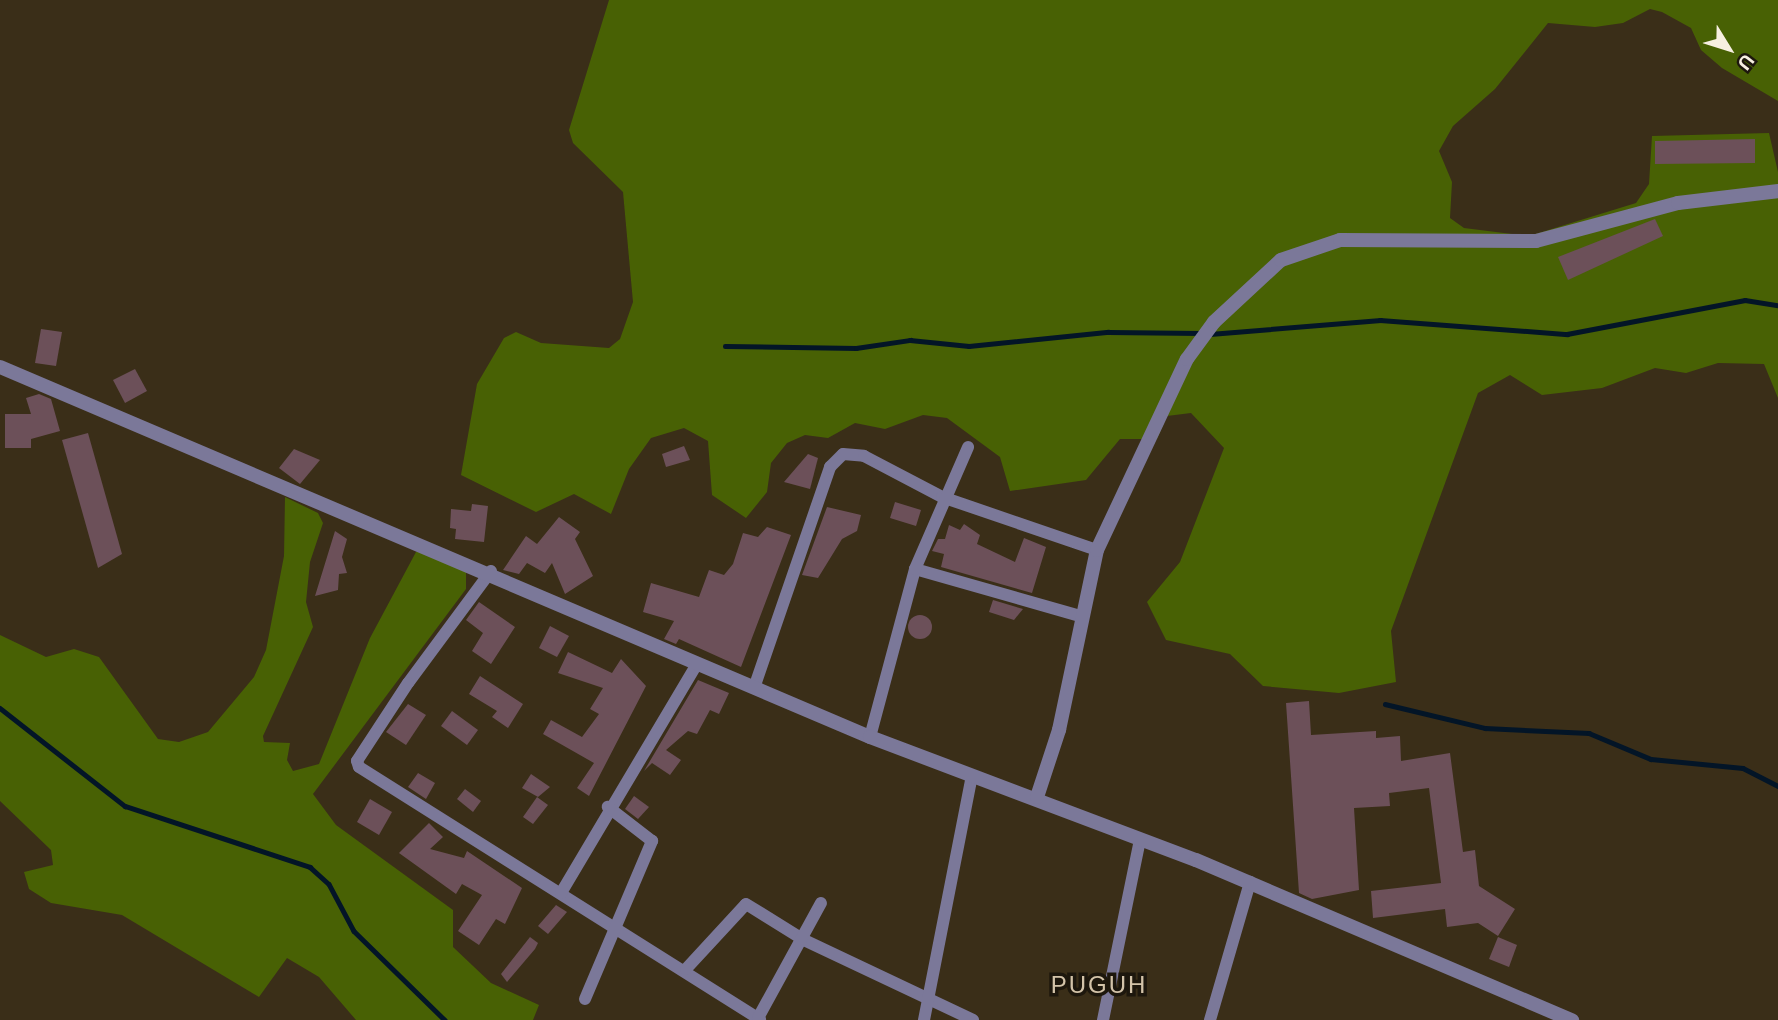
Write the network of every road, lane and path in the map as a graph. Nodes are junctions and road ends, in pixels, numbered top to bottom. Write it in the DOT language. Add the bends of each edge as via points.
graph roads {
  1 [pos="1778,191"];
  2 [pos="0,367"];
  3 [pos="968,447"];
  4 [pos="942,497"];
  5 [pos="1097,550"];
  6 [pos="915,569"];
  7 [pos="491,571"];
  8 [pos="1080,616"];
  9 [pos="697,664"];
  10 [pos="754,688"];
  11 [pos="870,737"];
  12 [pos="972,776"];
  13 [pos="1037,797"];
  14 [pos="608,807"];
  15 [pos="1140,840"];
  16 [pos="1250,882"];
  17 [pos="561,893"];
  18 [pos="821,903"];
  19 [pos="612,926"];
  20 [pos="804,940"];
  21 [pos="686,969"];
  22 [pos="585,999"];
  23 [pos="931,999"];
  24 [pos="759,1019"];
  25 [pos="924,1020"];
  26 [pos="973,1020"];
  27 [pos="1103,1020"];
  28 [pos="1210,1020"];
  29 [pos="1572,1020"];
  1 -- 5 [label="street" via="1678,204 1536,241 1365,238 1310,245 1281,260 1214,322 1199,343 1170,390"];
  2 -- 7 [label="street"];
  3 -- 4 [label="street"];
  4 -- 5 [label="street"];
  4 -- 6 [label="street"];
  4 -- 10 [label="street" via="864,456 837,459"];
  5 -- 8 [label="street"];
  6 -- 8 [label="street"];
  6 -- 11 [label="street"];
  7 -- 9 [label="street"];
  7 -- 17 [label="street" via="358,765"];
  8 -- 13 [label="street" via="1059,730"];
  9 -- 10 [label="street"];
  9 -- 14 [label="street"];
  10 -- 11 [label="street"];
  11 -- 12 [label="street"];
  12 -- 13 [label="street"];
  12 -- 23 [label="street"];
  13 -- 15 [label="street"];
  14 -- 17 [label="street"];
  14 -- 19 [label="street" via="652,841"];
  15 -- 16 [label="street"];
  15 -- 27 [label="street"];
  16 -- 28 [label="street"];
  16 -- 29 [label="street"];
  17 -- 19 [label="street"];
  18 -- 20 [label="street"];
  19 -- 21 [label="street"];
  19 -- 22 [label="street"];
  20 -- 21 [label="street" via="746,904"];
  20 -- 23 [label="street"];
  20 -- 24 [label="street"];
  21 -- 24 [label="street"];
  23 -- 25 [label="street"];
  23 -- 26 [label="street"];
}
